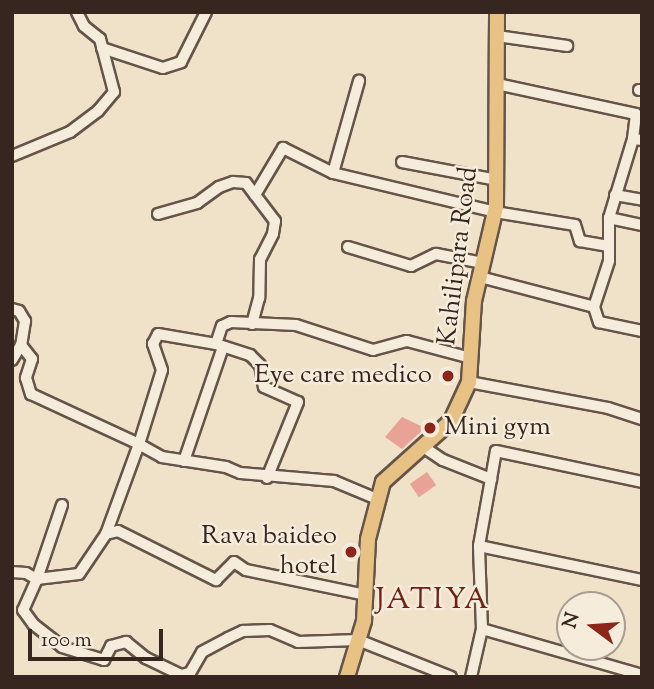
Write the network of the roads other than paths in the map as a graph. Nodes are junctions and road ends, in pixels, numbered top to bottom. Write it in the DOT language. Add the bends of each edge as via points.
graph roads {
  1 [pos="77,12"];
  2 [pos="206,12"];
  3 [pos="497,12"];
  4 [pos="497,36"];
  5 [pos="568,46"];
  6 [pos="102,48"];
  7 [pos="359,81"];
  8 [pos="497,84"];
  9 [pos="637,139"];
  10 [pos="12,156"];
  11 [pos="402,162"];
  12 [pos="333,173"];
  13 [pos="496,180"];
  14 [pos="615,194"];
  15 [pos="255,195"];
  16 [pos="642,200"];
  17 [pos="495,212"];
  18 [pos="158,214"];
  19 [pos="609,218"];
  20 [pos="642,225"];
  21 [pos="609,246"];
  22 [pos="348,247"];
  23 [pos="481,270"];
  24 [pos="594,307"];
  25 [pos="12,309"];
  26 [pos="252,324"];
  27 [pos="642,331"];
  28 [pos="21,345"];
  29 [pos="219,345"];
  30 [pos="471,358"];
  31 [pos="12,360"];
  32 [pos="469,382"];
  33 [pos="642,419"];
  34 [pos="139,444"];
  35 [pos="422,446"];
  36 [pos="184,461"];
  37 [pos="267,478"];
  38 [pos="491,479"];
  39 [pos="642,482"];
  40 [pos="377,499"];
  41 [pos="62,505"];
  42 [pos="106,534"];
  43 [pos="479,546"];
  44 [pos="12,572"];
  45 [pos="37,579"];
  46 [pos="642,580"];
  47 [pos="366,595"];
  48 [pos="482,629"];
  49 [pos="358,640"];
  50 [pos="623,673"];
  51 [pos="642,675"];
  52 [pos="346,677"];
  53 [pos="451,677"];
  54 [pos="471,677"];
  1 -- 6 [label="street"];
  2 -- 6 [label="street" via="181,62 163,68"];
  3 -- 4 [label="main road, Kahilipara Road"];
  4 -- 5 [label="street"];
  4 -- 8 [label="main road, Kahilipara Road"];
  6 -- 10 [label="street" via="114,92 70,132"];
  7 -- 12 [label="street"];
  8 -- 9 [label="street" via="636,114"];
  8 -- 13 [label="main road, Kahilipara Road"];
  9 -- 14 [label="street"];
  11 -- 13 [label="street"];
  12 -- 15 [label="street" via="283,148"];
  12 -- 17 [label="street"];
  13 -- 17 [label="main road, Kahilipara Road"];
  14 -- 16 [label="street"];
  14 -- 19 [label="street"];
  15 -- 18 [label="street" via="246,183 233,182 197,203"];
  15 -- 26 [label="street" via="275,221 260,258 259,298"];
  17 -- 21 [label="street" via="575,225 580,241"];
  17 -- 23 [label="main road, Kahilipara Road"];
  19 -- 20 [label="street"];
  19 -- 21 [label="street"];
  21 -- 24 [label="street" via="609,261"];
  22 -- 23 [label="street" via="411,266 436,254"];
  23 -- 24 [label="street"];
  23 -- 30 [label="main road, Kahilipara Road"];
  24 -- 27 [label="street" via="599,322"];
  25 -- 28 [label="street" via="25,321"];
  26 -- 29 [label="street" via="222,326"];
  26 -- 30 [label="street" via="296,325 373,350 407,341"];
  28 -- 31 [label="street"];
  28 -- 34 [label="street" via="32,359 26,378 32,394"];
  29 -- 34 [label="street" via="158,334 153,344 162,370"];
  29 -- 36 [label="street"];
  29 -- 37 [label="street" via="250,355 260,365 264,387 298,402"];
  30 -- 32 [label="main road, Kahilipara Road"];
  32 -- 33 [label="street" via="608,408"];
  32 -- 35 [label="main road, Kahilipara Road" via="451,421"];
  34 -- 36 [label="street" via="162,457"];
  34 -- 42 [label="street"];
  35 -- 38 [label="street" via="443,460"];
  35 -- 40 [label="main road, Kahilipara Road" via="383,482"];
  36 -- 37 [label="street"];
  37 -- 40 [label="street" via="334,481"];
  38 -- 39 [label="street" via="495,451"];
  38 -- 43 [label="street"];
  40 -- 47 [label="main road, Kahilipara Road" via="368,539"];
  41 -- 45 [label="street"];
  42 -- 45 [label="street" via="79,574"];
  42 -- 47 [label="street" via="118,531 216,580 233,562 246,570"];
  43 -- 46 [label="street"];
  43 -- 48 [label="street"];
  44 -- 45 [label="street"];
  45 -- 49 [label="street" via="23,610 62,647 104,660 111,646 126,642 181,675 190,673 202,652 243,631 270,630 307,643"];
  47 -- 49 [label="main road, Kahilipara Road"];
  48 -- 50 [label="street"];
  48 -- 54 [label="street"];
  49 -- 52 [label="main road, Kahilipara Road"];
  49 -- 53 [label="street"];
  50 -- 51 [label="street"];
}
